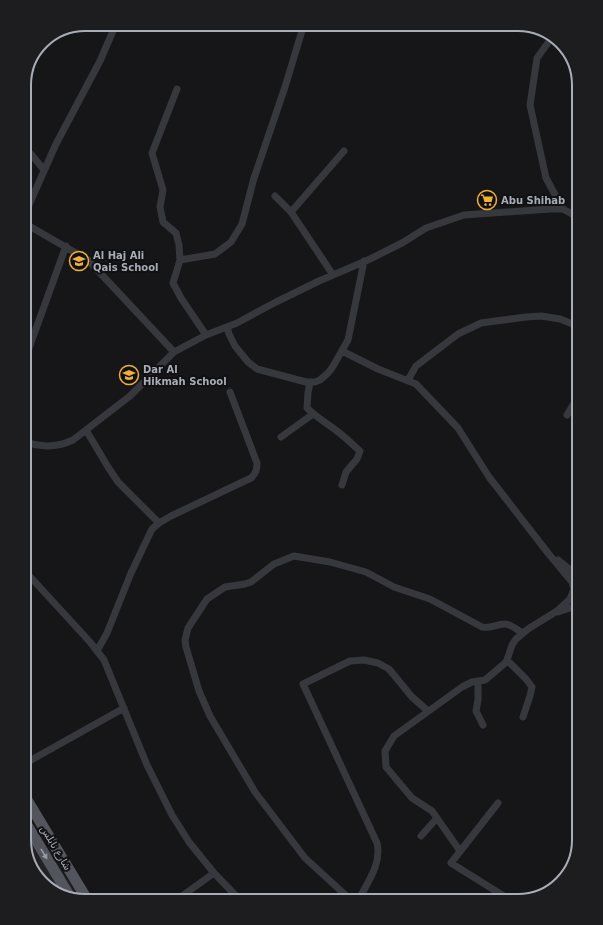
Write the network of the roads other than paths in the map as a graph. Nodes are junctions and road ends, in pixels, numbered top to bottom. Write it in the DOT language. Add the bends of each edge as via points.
graph roads {
  1 [pos="113,31"];
  2 [pos="302,31"];
  3 [pos="549,41"];
  4 [pos="178,89"];
  5 [pos="344,151"];
  6 [pos="31,154"];
  7 [pos="44,170"];
  8 [pos="275,196"];
  9 [pos="31,200"];
  10 [pos="563,209"];
  11 [pos="292,212"];
  12 [pos="572,214"];
  13 [pos="31,227"];
  14 [pos="66,246"];
  15 [pos="180,260"];
  16 [pos="364,262"];
  17 [pos="332,275"];
  18 [pos="572,324"];
  19 [pos="227,327"];
  20 [pos="206,335"];
  21 [pos="31,345"];
  22 [pos="342,351"];
  23 [pos="174,352"];
  24 [pos="408,380"];
  25 [pos="310,382"];
  26 [pos="230,392"];
  27 [pos="572,407"];
  28 [pos="313,414"];
  29 [pos="567,415"];
  30 [pos="86,430"];
  31 [pos="281,437"];
  32 [pos="31,443"];
  33 [pos="342,485"];
  34 [pos="159,523"];
  35 [pos="540,544"];
  36 [pos="572,572"];
  37 [pos="31,580"];
  38 [pos="572,582"];
  39 [pos="572,594"];
  40 [pos="572,608"];
  41 [pos="553,615"];
  42 [pos="522,633"];
  43 [pos="97,651"];
  44 [pos="507,660"];
  45 [pos="478,682"];
  46 [pos="124,708"];
  47 [pos="428,711"];
  48 [pos="523,717"];
  49 [pos="483,725"];
  50 [pos="31,760"];
  51 [pos="498,803"];
  52 [pos="31,807"];
  53 [pos="437,818"];
  54 [pos="31,832"];
  55 [pos="421,836"];
  56 [pos="460,851"];
  57 [pos="214,873"];
  58 [pos="66,890"];
  59 [pos="84,894"];
  60 [pos="185,894"];
  61 [pos="234,894"];
  62 [pos="344,894"];
  63 [pos="362,894"];
  64 [pos="501,894"];
  1 -- 7 [label="street"];
  2 -- 15 [label="street" via="254,178 242,224 231,242 216,254"];
  3 -- 10 [label="street" via="537,58 530,105 546,178"];
  4 -- 15 [label="street" via="152,153 163,190 160,207 163,222 176,233"];
  5 -- 11 [label="street"];
  6 -- 7 [label="street"];
  7 -- 9 [label="street"];
  8 -- 11 [label="street"];
  10 -- 12 [label="street"];
  10 -- 16 [label="street" via="464,215 426,228"];
  11 -- 17 [label="street"];
  13 -- 14 [label="street"];
  14 -- 21 [label="street"];
  14 -- 23 [label="street" via="88,260"];
  15 -- 20 [label="street" via="173,283"];
  16 -- 17 [label="street"];
  16 -- 22 [label="street" via="350,334"];
  17 -- 19 [label="street"];
  18 -- 24 [label="street" via="541,316 481,322 458,334 416,366"];
  19 -- 20 [label="street"];
  19 -- 25 [label="street" via="235,346 257,369"];
  20 -- 23 [label="street"];
  22 -- 24 [label="street"];
  22 -- 25 [label="street" via="328,373 320,380"];
  23 -- 30 [label="street" via="130,396"];
  24 -- 35 [label="street" via="416,384 458,428 489,477"];
  25 -- 28 [label="street" via="307,408"];
  26 -- 34 [label="street" via="257,463 255,475"];
  27 -- 29 [label="street"];
  28 -- 31 [label="street"];
  28 -- 33 [label="street" via="360,451 346,472"];
  30 -- 32 [label="street" via="66,443 52,446"];
  30 -- 34 [label="street" via="118,482"];
  34 -- 43 [label="street" via="152,529"];
  35 -- 36 [label="street"];
  35 -- 38 [label="street"];
  37 -- 43 [label="street"];
  39 -- 41 [label="street"];
  40 -- 41 [label="street"];
  41 -- 42 [label="street"];
  42 -- 44 [label="street" via="512,645"];
  42 -- 62 [label="street" via="505,624 491,628 482,627 430,598 394,587 366,572 294,556 274,564 252,582 225,587 207,598 191,622 186,634 186,647 195,680 210,716 255,792 305,858"];
  43 -- 46 [label="street" via="104,660"];
  44 -- 45 [label="street" via="490,677"];
  44 -- 48 [label="street" via="532,687"];
  45 -- 47 [label="street" via="466,684"];
  45 -- 49 [label="street" via="476,711"];
  46 -- 50 [label="street"];
  46 -- 57 [label="street" via="147,765 172,815 189,842"];
  47 -- 53 [label="street" via="394,736 385,751 385,762 388,770 412,798 432,811"];
  47 -- 63 [label="street" via="389,669 378,663 350,661 303,684 379,850 377,864"];
  51 -- 56 [label="street"];
  52 -- 59 [label="main road, شارع نابلس"];
  53 -- 55 [label="street"];
  53 -- 56 [label="street"];
  54 -- 58 [label="main road, شارع نابلس, one-way"];
  56 -- 64 [label="street" via="451,863"];
  57 -- 60 [label="street"];
  57 -- 61 [label="street"];
}
